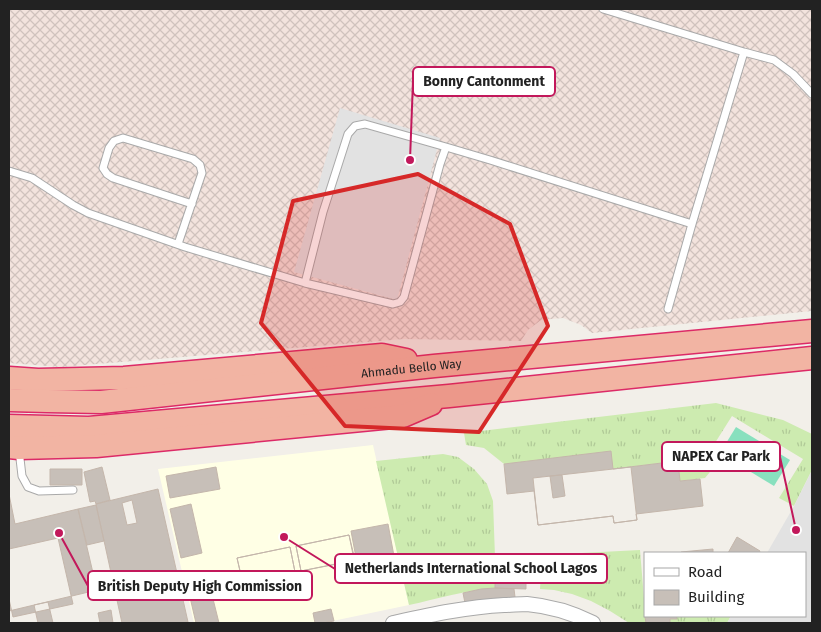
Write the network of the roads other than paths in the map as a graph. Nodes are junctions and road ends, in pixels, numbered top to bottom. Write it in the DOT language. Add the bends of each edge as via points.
graph roads {
  1 [pos="602,9"];
  2 [pos="616,10"];
  3 [pos="744,52"];
  4 [pos="812,94"];
  5 [pos="446,147"];
  6 [pos="9,171"];
  7 [pos="192,204"];
  8 [pos="692,224"];
  9 [pos="178,244"];
  10 [pos="305,283"];
  11 [pos="668,309"];
  12 [pos="812,330"];
  13 [pos="812,358"];
  14 [pos="434,366"];
  15 [pos="9,378"];
  16 [pos="449,396"];
  17 [pos="9,400"];
  18 [pos="9,426"];
  19 [pos="14,448"];
  20 [pos="73,490"];
  21 [pos="393,623"];
  22 [pos="593,623"];
  1 -- 2 [label="lane"];
  2 -- 3 [label="lane"];
  3 -- 4 [label="lane" via="774,60"];
  3 -- 8 [label="lane"];
  5 -- 8 [label="lane"];
  5 -- 10 [label="lane" via="400,302 393,304"];
  5 -- 10 [label="lane" via="364,124 355,126 348,134 323,212"];
  6 -- 9 [label="lane" via="32,178 88,213"];
  7 -- 7 [label="lane" via="202,173 200,165 193,159 122,138 114,141 103,168 107,174"];
  7 -- 9 [label="lane"];
  8 -- 11 [label="lane"];
  9 -- 10 [label="lane"];
  12 -- 14 [label="highway, Ahmadu Bello Way"];
  13 -- 16 [label="highway"];
  14 -- 15 [label="highway" via="382,356 124,378"];
  14 -- 17 [label="highway, Ahmadu Bello Way" via="101,402"];
  16 -- 18 [label="highway" via="88,428"];
  16 -- 19 [label="highway" via="403,416 96,446"];
  19 -- 20 [label="lane" via="28,487 39,491"];
  21 -- 22 [label="street" via="449,611 525,604 547,607"];
}
